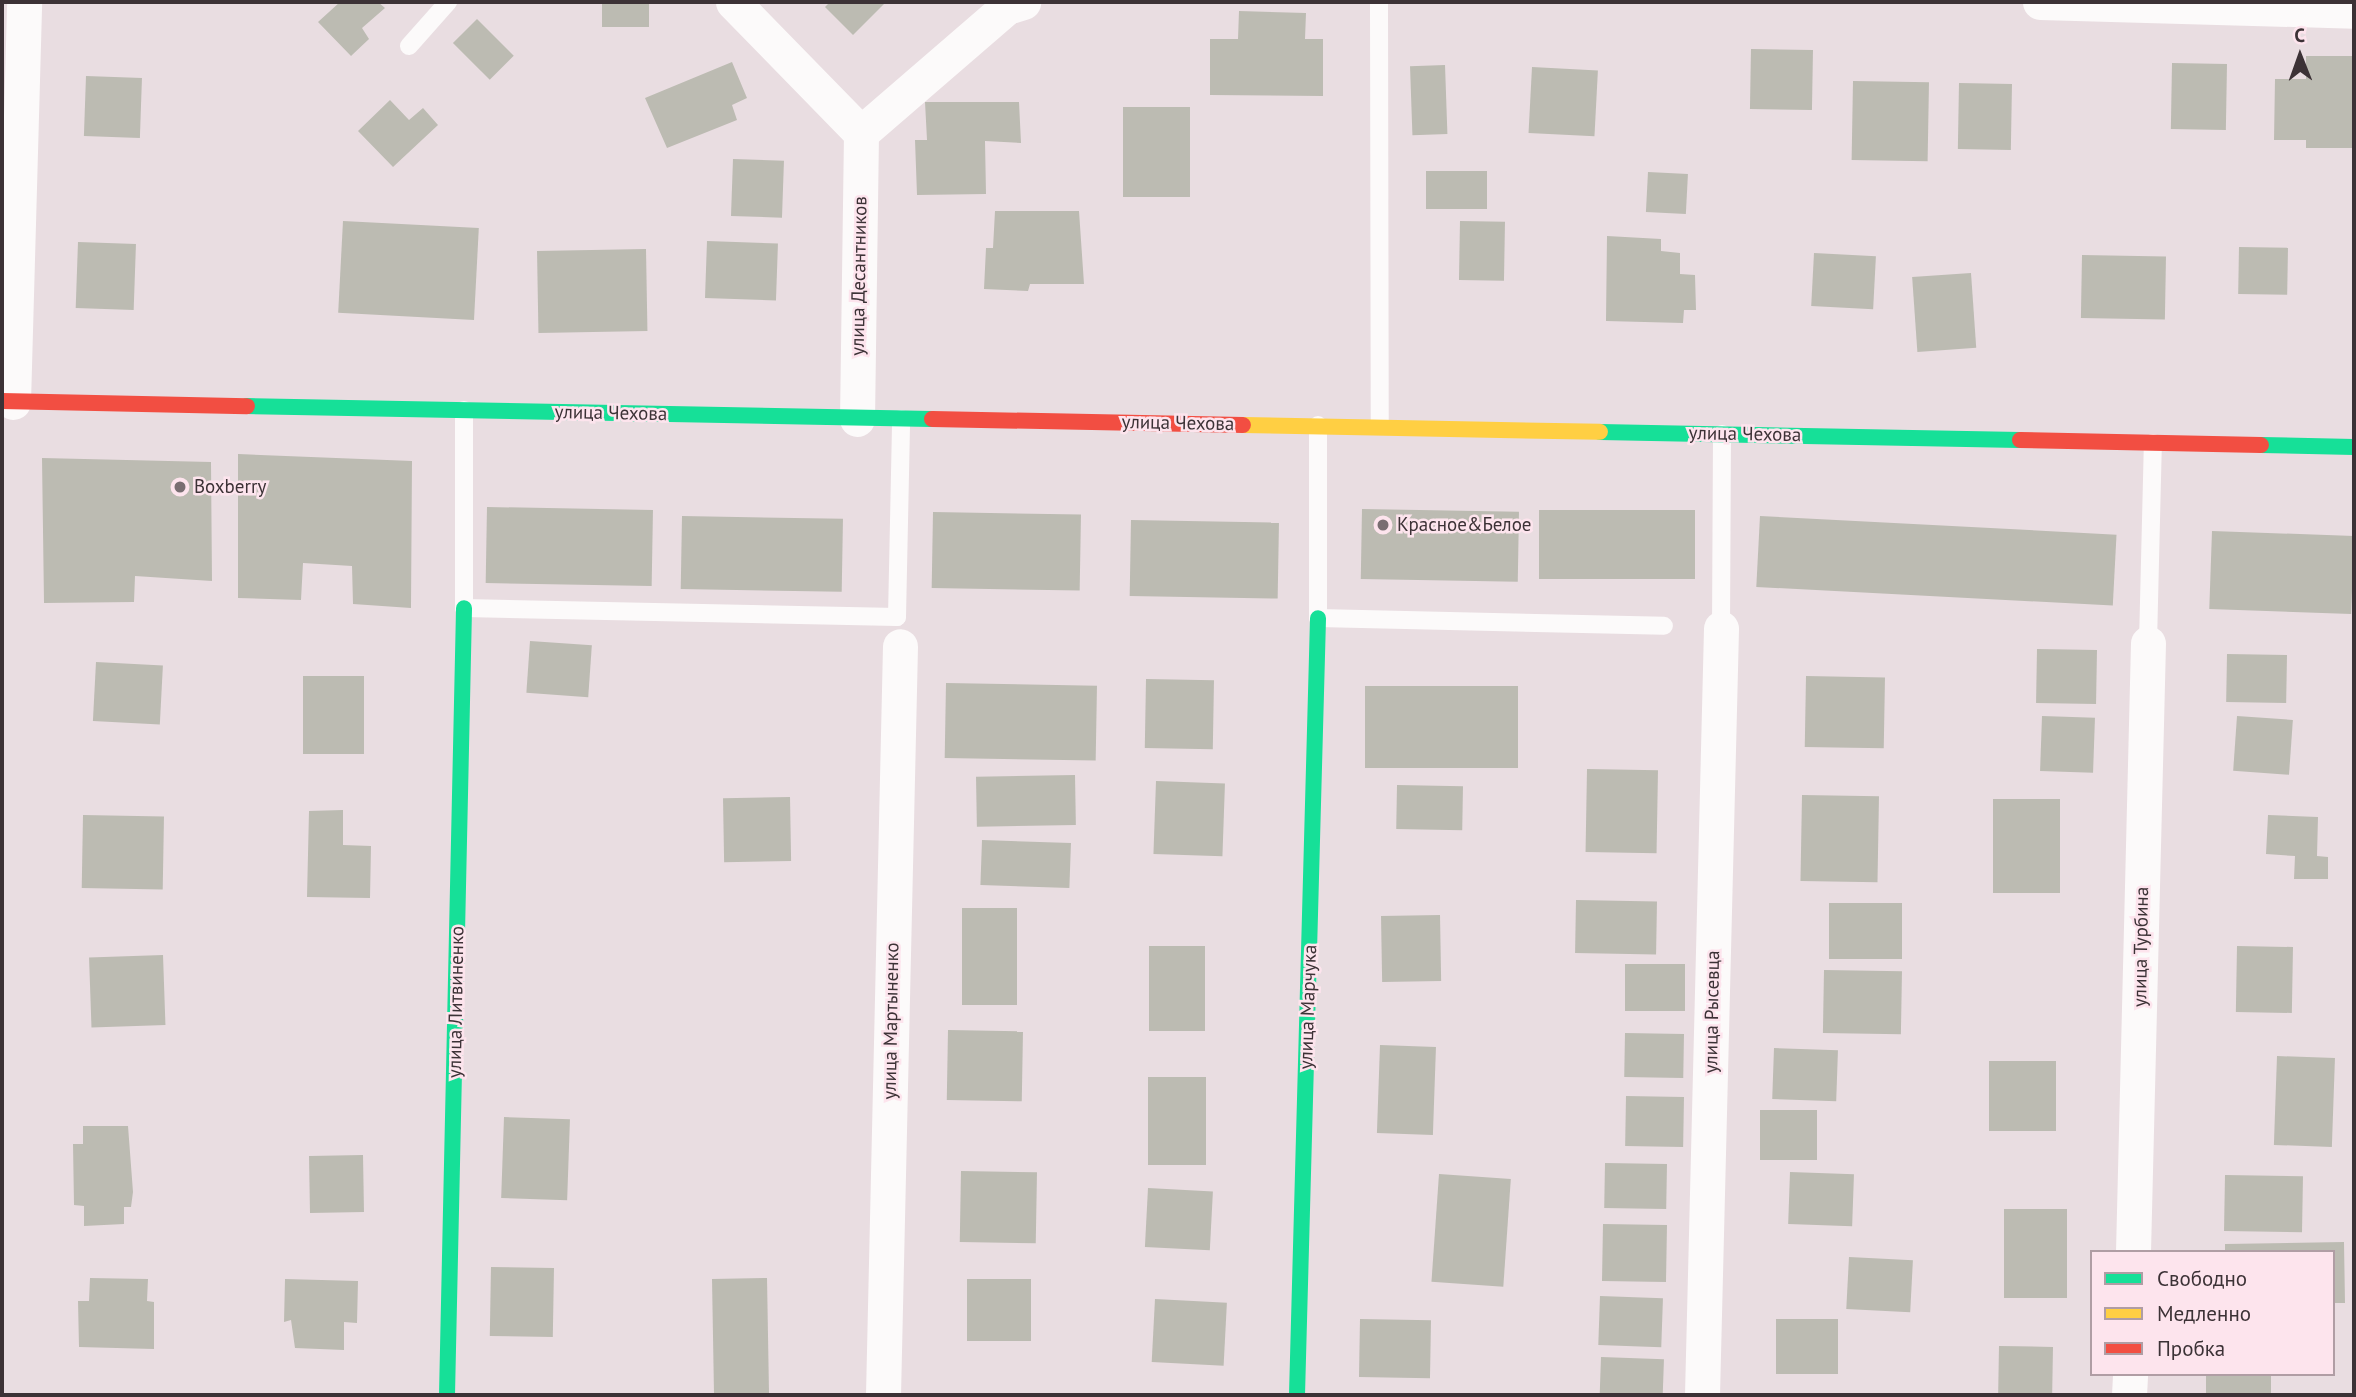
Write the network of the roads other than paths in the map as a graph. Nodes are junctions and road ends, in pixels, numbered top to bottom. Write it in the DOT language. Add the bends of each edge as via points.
graph roads {
  1 [pos="448,2"];
  2 [pos="733,2"];
  3 [pos="1023,2"];
  4 [pos="1379,2"];
  5 [pos="2040,2"];
  6 [pos="2354,11"];
  7 [pos="16,21"];
  8 [pos="409,46"];
  9 [pos="861,133"];
  10 [pos="7,401"];
  11 [pos="464,410"];
  12 [pos="857,419"];
  13 [pos="901,419"];
  14 [pos="1318,425"];
  15 [pos="1380,426"];
  16 [pos="1722,434"];
  17 [pos="2153,443"];
  18 [pos="2354,447"];
  19 [pos="464,608"];
  20 [pos="1318,618"];
  21 [pos="1664,626"];
  22 [pos="1721,628"];
  23 [pos="2148,643"];
  24 [pos="900,646"];
  25 [pos="2133,1250"];
  26 [pos="2130,1376"];
  27 [pos="447,1395"];
  28 [pos="883,1395"];
  29 [pos="1297,1395"];
  30 [pos="1702,1395"];
  31 [pos="2129,1395"];
  1 -- 8 [label="lane"];
  2 -- 9 [label="street"];
  3 -- 9 [label="street" via="1007,7"];
  4 -- 15 [label="lane"];
  5 -- 6 [label="street"];
  7 -- 10 [label="street"];
  9 -- 12 [label="street, улица Десантников"];
  10 -- 11 [label="street, улица Чехова"];
  11 -- 12 [label="street, улица Чехова"];
  11 -- 19 [label="lane"];
  12 -- 13 [label="street, улица Чехова"];
  13 -- 14 [label="street, улица Чехова"];
  13 -- 19 [label="lane" via="897,617"];
  14 -- 15 [label="street, улица Чехова"];
  14 -- 20 [label="lane"];
  15 -- 16 [label="street, улица Чехова"];
  16 -- 17 [label="street, улица Чехова"];
  16 -- 22 [label="lane"];
  17 -- 18 [label="street, улица Чехова"];
  17 -- 23 [label="lane"];
  19 -- 27 [label="street, улица Литвиненко"];
  20 -- 21 [label="lane"];
  20 -- 29 [label="street, улица Марчука"];
  22 -- 30 [label="street, улица Рысевца"];
  23 -- 25 [label="street, улица Турбина"];
  24 -- 28 [label="street, улица Мартыненко"];
  26 -- 31 [label="street"];
}
